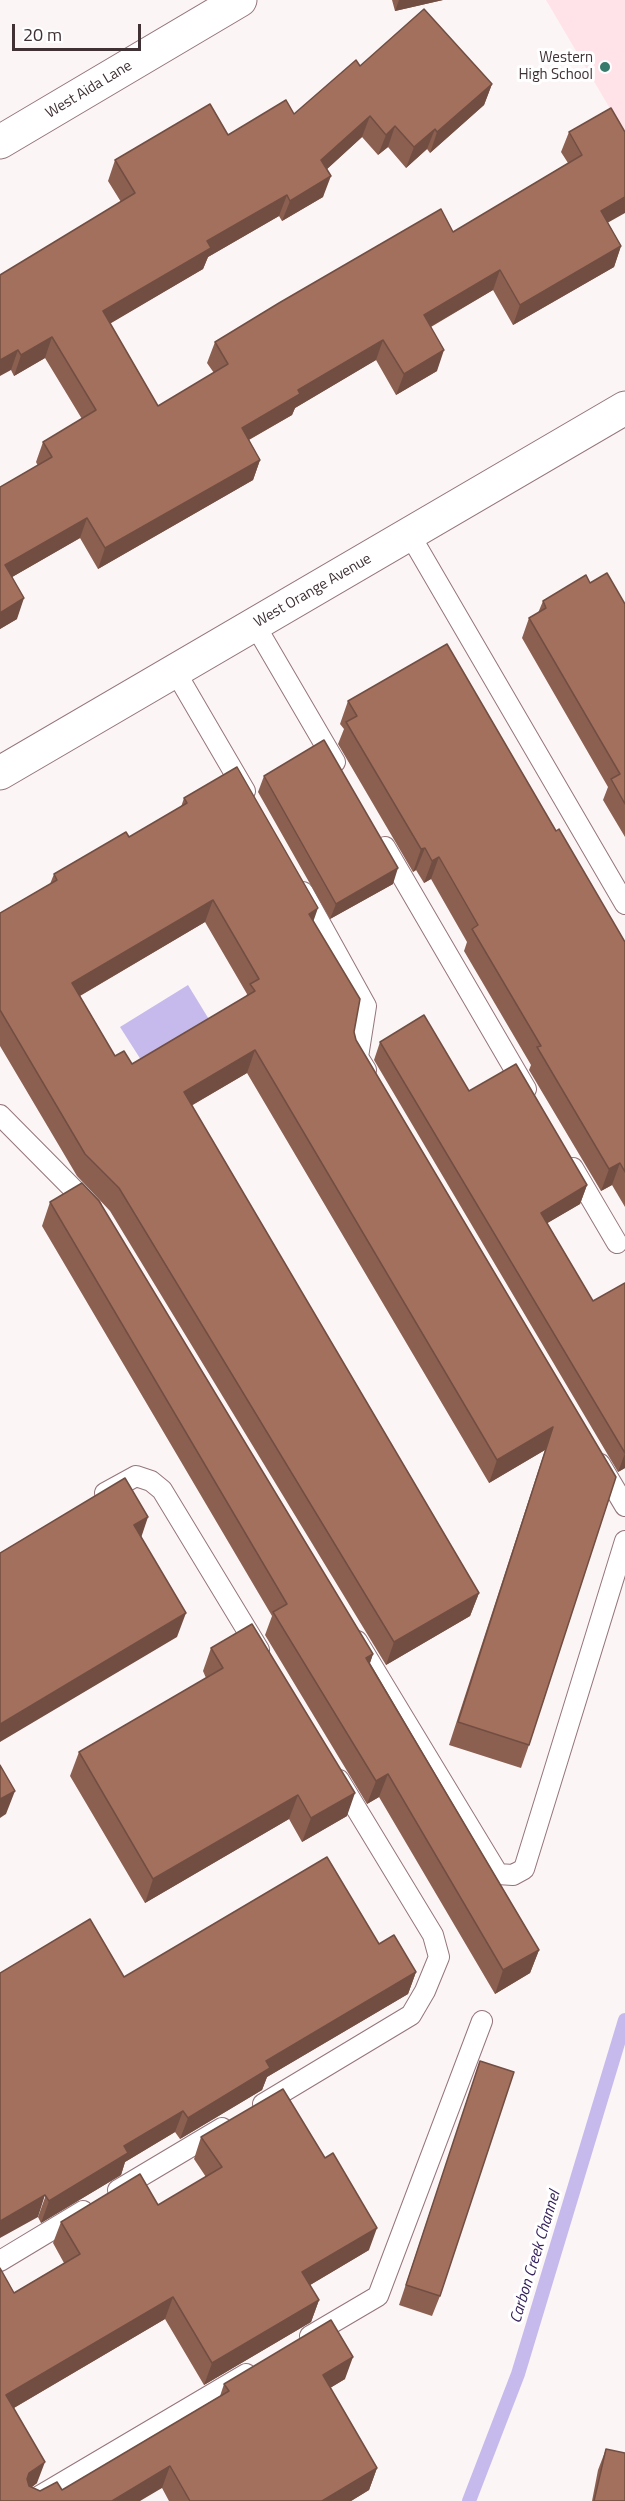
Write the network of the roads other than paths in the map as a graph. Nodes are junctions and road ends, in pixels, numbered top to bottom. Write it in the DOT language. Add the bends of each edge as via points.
graph roads {
  1 [pos="240,0"];
  2 [pos="0,142"];
  3 [pos="625,408"];
  4 [pos="410,536"];
  5 [pos="255,625"];
  6 [pos="175,671"];
  7 [pos="0,773"];
  8 [pos="345,780"];
  9 [pos="257,813"];
  10 [pos="375,831"];
  11 [pos="292,873"];
  12 [pos="625,904"];
  13 [pos="376,1087"];
  14 [pos="539,1109"];
  15 [pos="0,1115"];
  16 [pos="563,1151"];
  17 [pos="100,1217"];
  18 [pos="617,1244"];
  19 [pos="588,1443"];
  20 [pos="88,1504"];
  21 [pos="625,1506"];
  22 [pos="625,1541"];
  23 [pos="349,1627"];
  24 [pos="267,1662"];
  25 [pos="328,1763"];
  26 [pos="482,2021"];
  27 [pos="0,2260"];
  28 [pos="296,2344"];
  29 [pos="266,2362"];
  30 [pos="31,2501"];
  1 -- 2 [label="main road, West Aida Lane"];
  3 -- 4 [label="main road, West Orange Avenue"];
  4 -- 5 [label="main road, West Orange Avenue"];
  4 -- 12 [label="lane"];
  5 -- 6 [label="main road, West Orange Avenue"];
  5 -- 8 [label="lane"];
  6 -- 7 [label="main road, West Orange Avenue"];
  6 -- 9 [label="lane"];
  10 -- 14 [label="lane"];
  11 -- 13 [label="lane" via="366,1006 358,1057"];
  15 -- 17 [label="lane"];
  16 -- 18 [label="lane"];
  19 -- 21 [label="lane"];
  20 -- 24 [label="lane" via="136,1476 151,1480 162,1490"];
  22 -- 23 [label="lane" via="524,1869 513,1875 498,1874"];
  25 -- 27 [label="lane" via="433,1935 440,1958 411,2015"];
  26 -- 28 [label="lane" via="378,2296"];
  29 -- 30 [label="lane"];
}
